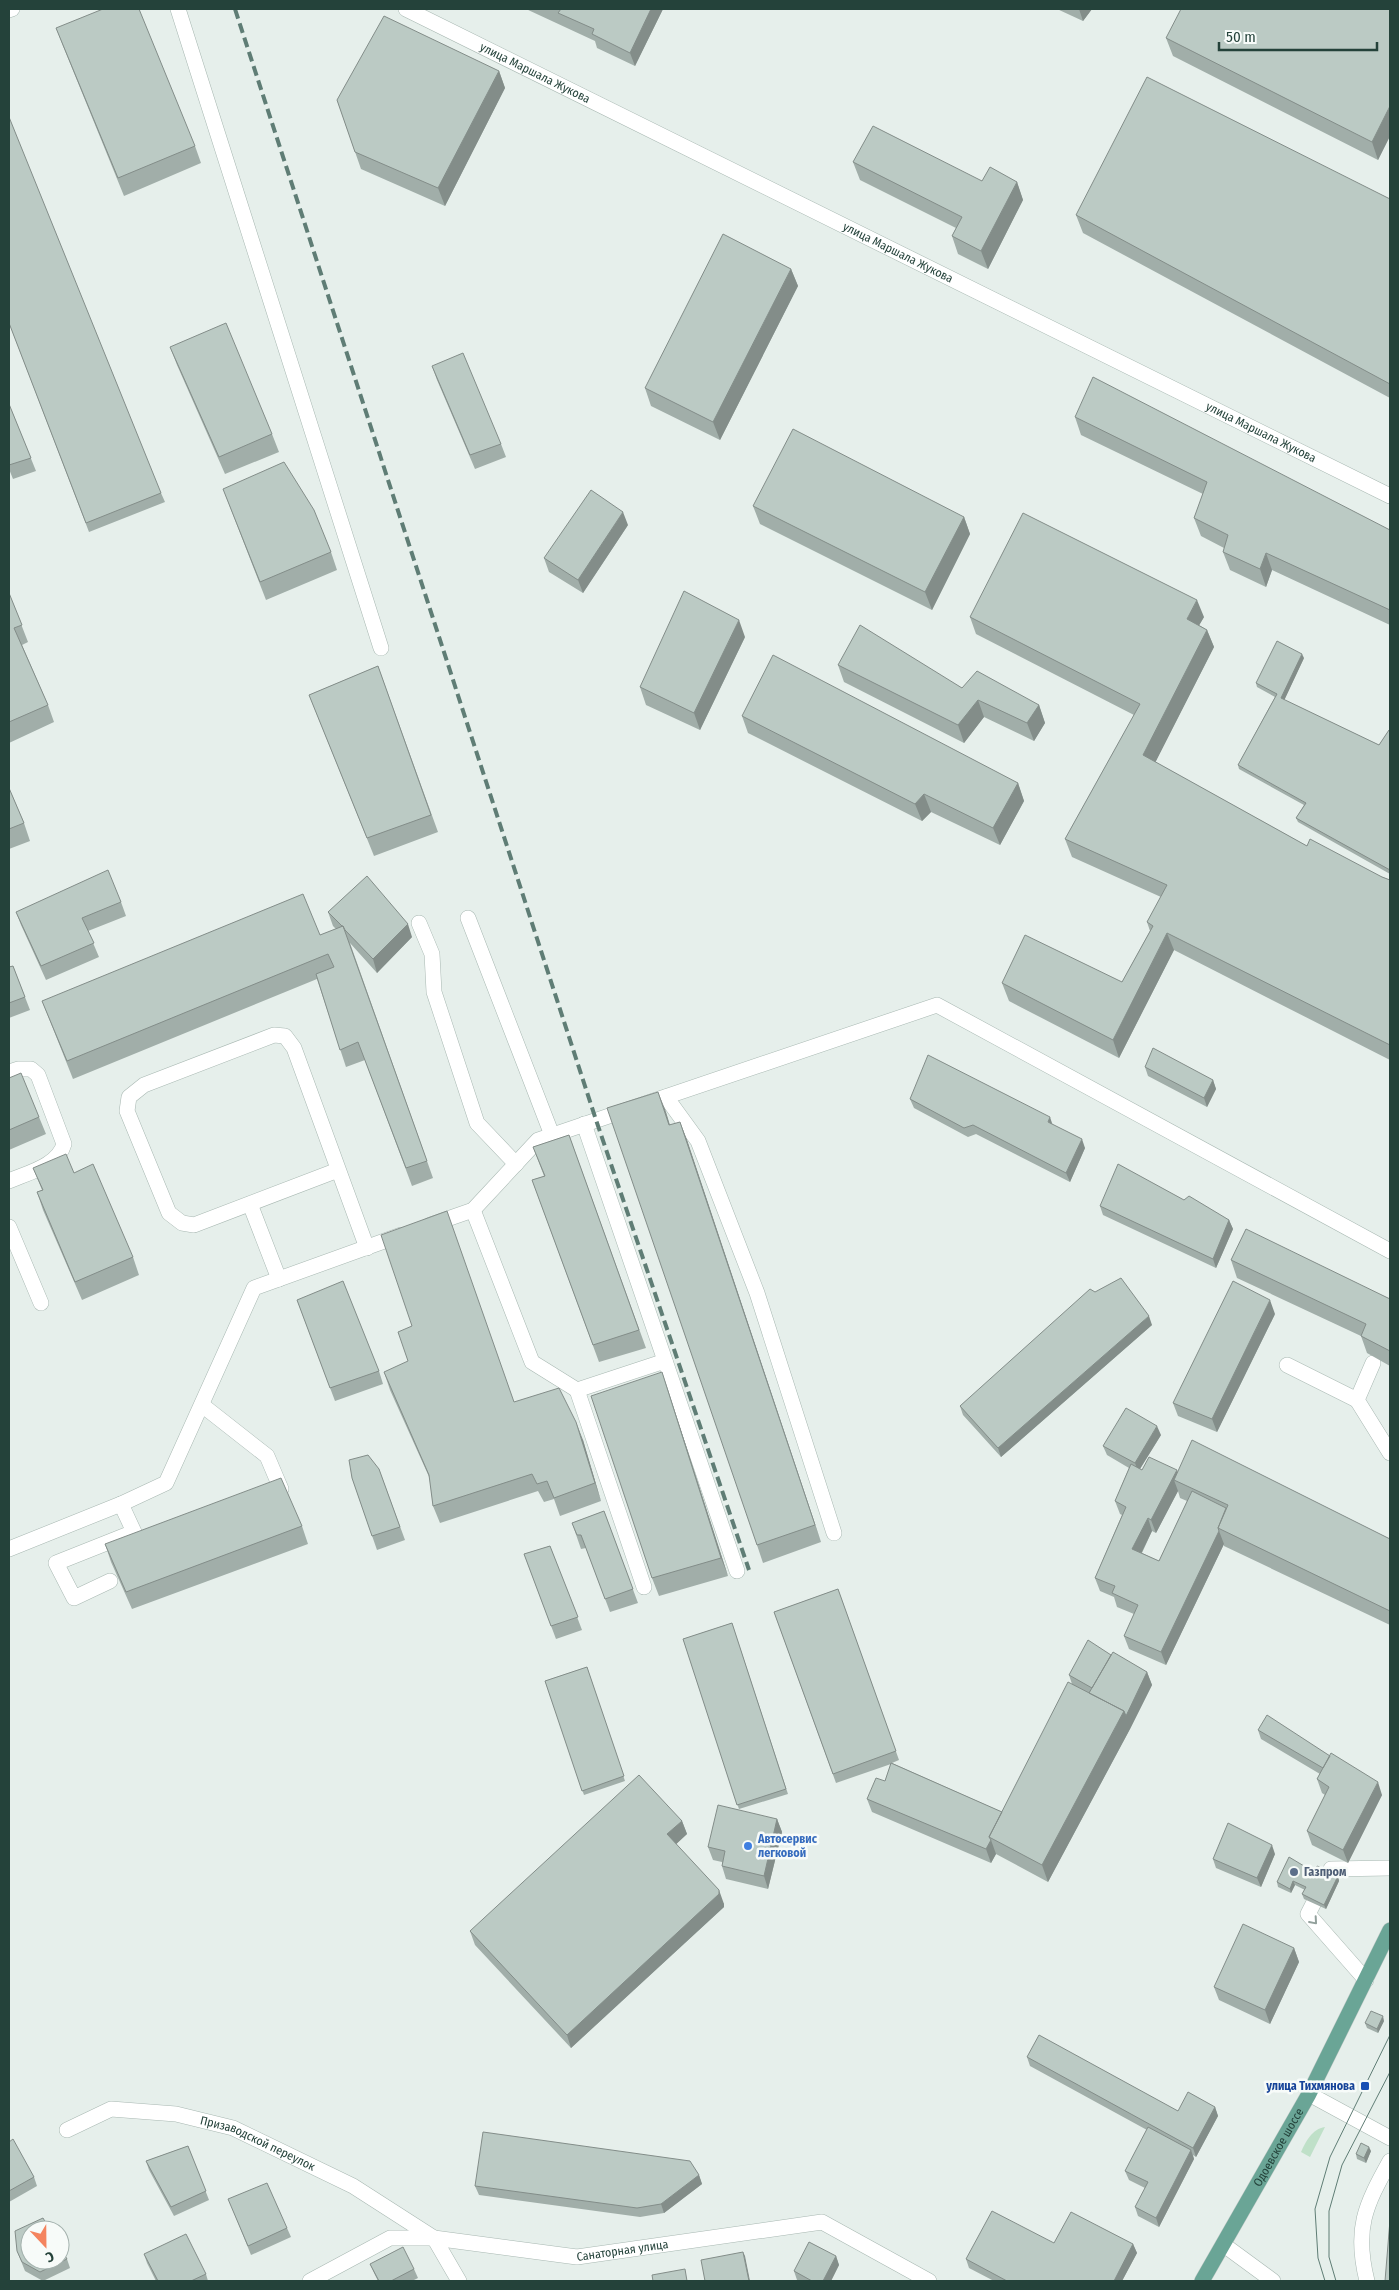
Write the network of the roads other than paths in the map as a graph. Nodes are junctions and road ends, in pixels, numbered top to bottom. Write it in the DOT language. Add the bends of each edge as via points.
graph roads {
  1 [pos="178,9"];
  2 [pos="406,9"];
  3 [pos="1390,496"];
  4 [pos="381,648"];
  5 [pos="468,918"];
  6 [pos="419,923"];
  7 [pos="9,1072"];
  8 [pos="666,1097"];
  9 [pos="584,1124"];
  10 [pos="552,1135"];
  11 [pos="516,1164"];
  12 [pos="338,1170"];
  13 [pos="9,1181"];
  14 [pos="250,1204"];
  15 [pos="474,1210"];
  16 [pos="9,1227"];
  17 [pos="367,1248"];
  18 [pos="1390,1251"];
  19 [pos="279,1279"];
  20 [pos="41,1303"];
  21 [pos="665,1361"];
  22 [pos="1373,1363"];
  23 [pos="1287,1365"];
  24 [pos="577,1390"];
  25 [pos="1356,1400"];
  26 [pos="202,1404"];
  27 [pos="1390,1453"];
  28 [pos="281,1489"];
  29 [pos="121,1504"];
  30 [pos="834,1532"];
  31 [pos="9,1549"];
  32 [pos="737,1571"];
  33 [pos="110,1581"];
  34 [pos="644,1587"];
  35 [pos="1390,1868"];
  36 [pos="1390,1930"];
  37 [pos="1366,1980"];
  38 [pos="1309,2094"];
  39 [pos="67,2130"];
  40 [pos="1390,2138"];
  41 [pos="1390,2161"];
  42 [pos="434,2238"];
  43 [pos="1224,2245"];
  44 [pos="310,2281"];
  45 [pos="459,2281"];
  46 [pos="929,2281"];
  47 [pos="1202,2281"];
  48 [pos="1273,2281"];
  49 [pos="1367,2281"];
  1 -- 4 [label="street"];
  2 -- 3 [label="street, улица Маршала Жукова"];
  5 -- 10 [label="street"];
  6 -- 11 [label="street" via="432,954 434,992 477,1122"];
  7 -- 13 [label="street" via="31,1069 38,1075 64,1144 56,1160"];
  8 -- 9 [label="street"];
  8 -- 18 [label="street" via="937,1005"];
  8 -- 30 [label="street" via="702,1150 756,1293"];
  9 -- 10 [label="street"];
  9 -- 21 [label="street"];
  10 -- 11 [label="street" via="538,1140"];
  11 -- 15 [label="street"];
  12 -- 14 [label="street"];
  12 -- 14 [label="street" via="294,1048 285,1036 274,1035 144,1085 129,1097 127,1112 169,1212 182,1223 194,1225"];
  12 -- 17 [label="street"];
  14 -- 19 [label="street"];
  15 -- 17 [label="street"];
  15 -- 24 [label="street" via="532,1362"];
  16 -- 20 [label="street"];
  17 -- 19 [label="street"];
  19 -- 26 [label="street" via="254,1288"];
  21 -- 24 [label="street"];
  21 -- 32 [label="street"];
  22 -- 25 [label="street"];
  23 -- 25 [label="street"];
  24 -- 34 [label="street"];
  25 -- 27 [label="street"];
  26 -- 28 [label="street" via="267,1456"];
  26 -- 29 [label="street" via="166,1483"];
  29 -- 31 [label="street"];
  29 -- 33 [label="street" via="134,1532 56,1563 74,1598"];
  35 -- 37 [label="street, one-way" via="1330,1869 1308,1914"];
  36 -- 37 [label="main road, Одоевское шоссе"];
  37 -- 38 [label="main road, Одоевское шоссе"];
  38 -- 40 [label="street"];
  38 -- 43 [label="main road, Одоевское шоссе"];
  39 -- 42 [label="street, Призаводской переулок" via="111,2109 176,2114 233,2128 353,2186"];
  41 -- 49 [label="street" via="1371,2194 1362,2223 1361,2256"];
  42 -- 44 [label="street, Санаторная улица" via="390,2238"];
  42 -- 45 [label="street"];
  42 -- 46 [label="street, Санаторная улица" via="578,2257 822,2222"];
  43 -- 47 [label="main road, Одоевское шоссе"];
  43 -- 48 [label="street"];
}
